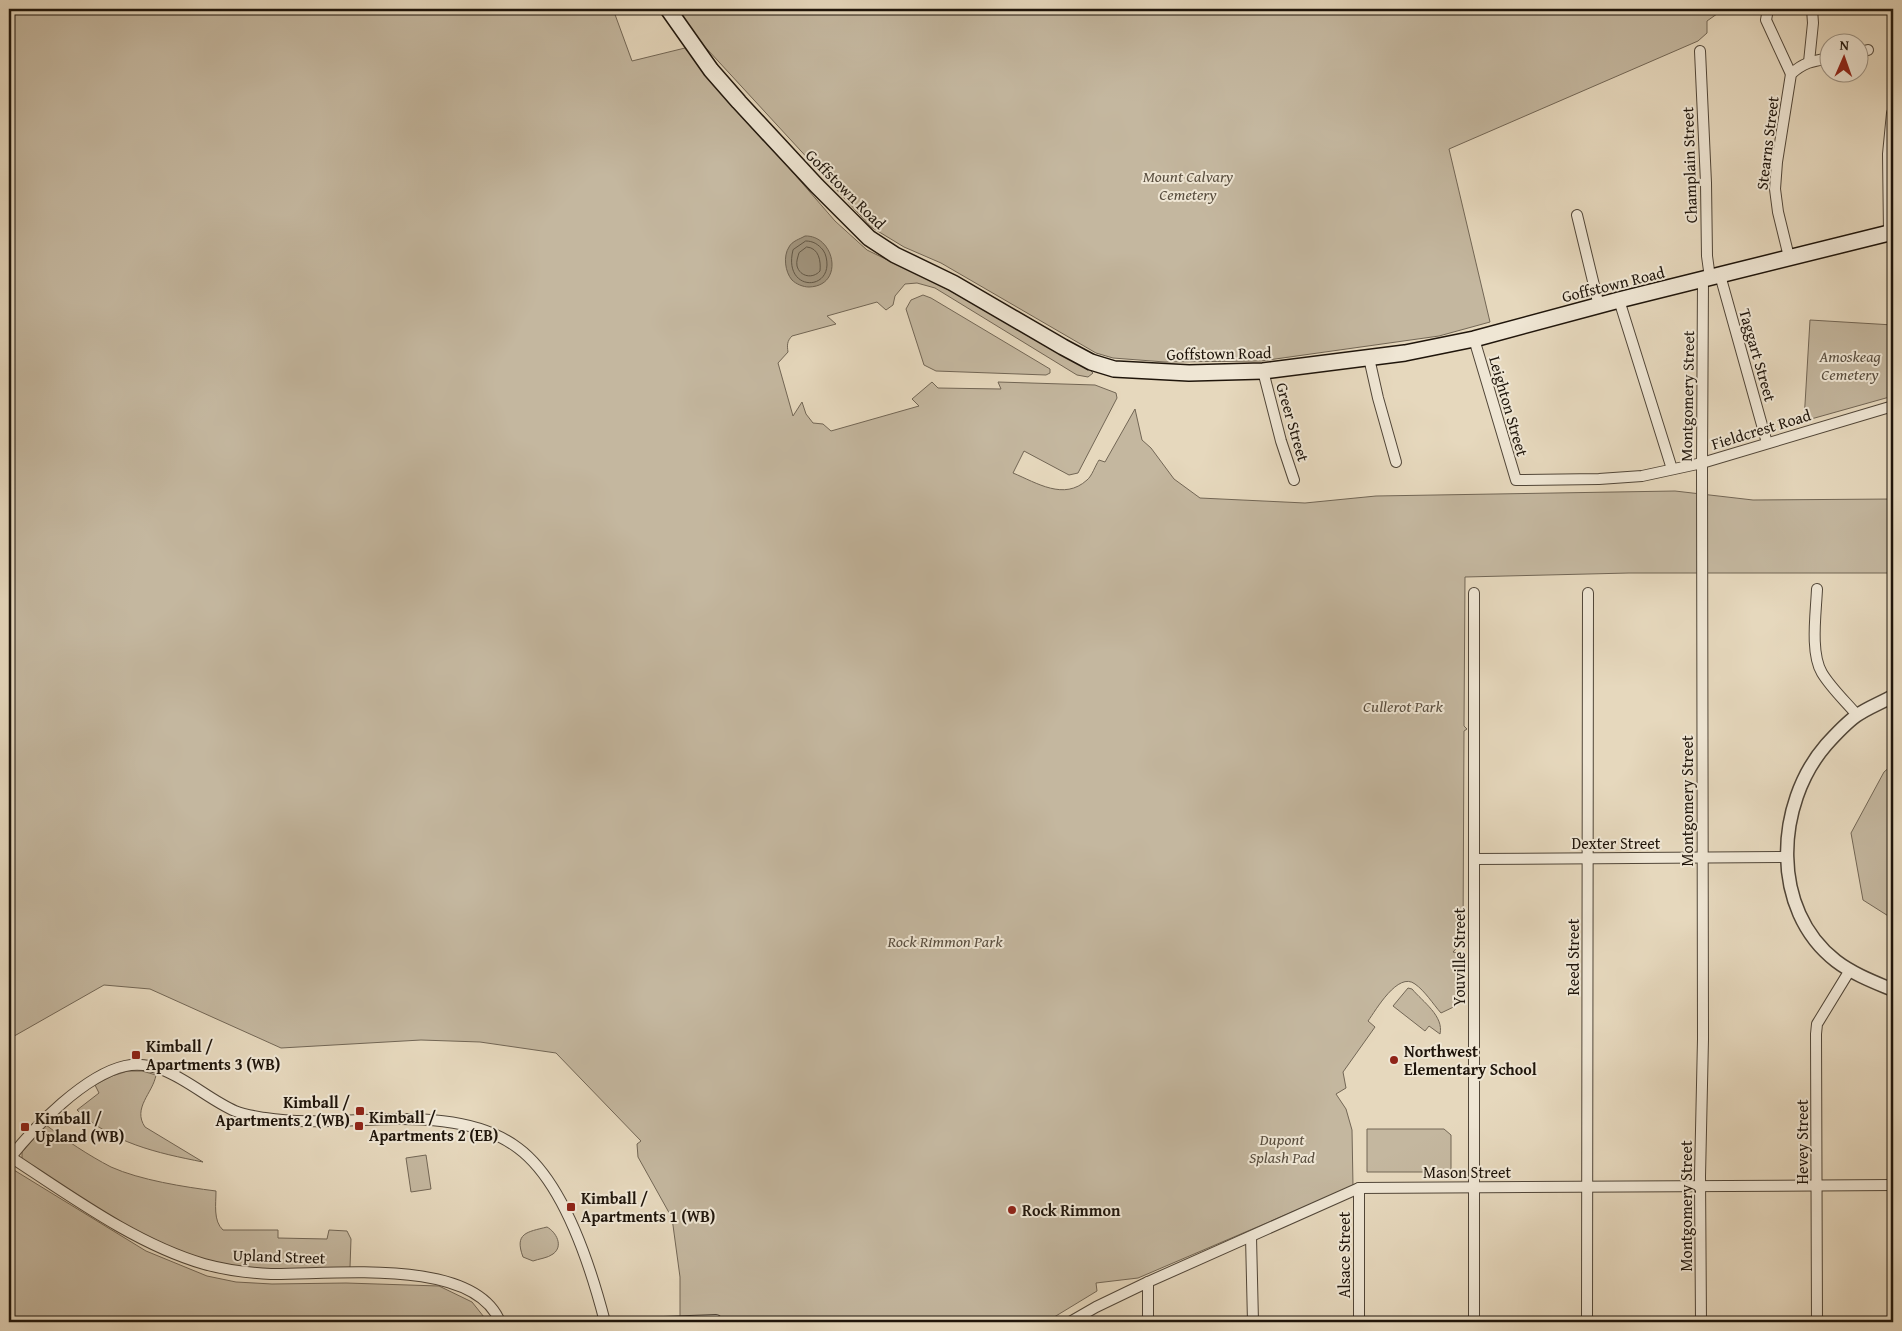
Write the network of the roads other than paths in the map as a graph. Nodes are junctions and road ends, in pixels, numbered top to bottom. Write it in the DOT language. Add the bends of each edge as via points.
graph roads {
  1 [pos="668,9"];
  2 [pos="1768,9"];
  3 [pos="1812,9"];
  4 [pos="1700,51"];
  5 [pos="1820,60"];
  6 [pos="1809,62"];
  7 [pos="1791,74"];
  8 [pos="1892,113"];
  9 [pos="1577,215"];
  10 [pos="1891,233"];
  11 [pos="1788,258"];
  12 [pos="1711,277"];
  13 [pos="1619,300"];
  14 [pos="1599,306"];
  15 [pos="1474,339"];
  16 [pos="1368,358"];
  17 [pos="1263,371"];
  18 [pos="1893,406"];
  19 [pos="1767,443"];
  20 [pos="1396,462"];
  21 [pos="1702,463"];
  22 [pos="1672,469"];
  23 [pos="1294,480"];
  24 [pos="1516,480"];
  25 [pos="1817,589"];
  26 [pos="1588,592"];
  27 [pos="1474,593"];
  28 [pos="1893,696"];
  29 [pos="1857,715"];
  30 [pos="1702,857"];
  31 [pos="1788,857"];
  32 [pos="1588,858"];
  33 [pos="1474,859"];
  34 [pos="1850,970"];
  35 [pos="1893,990"];
  36 [pos="10,1157"];
  37 [pos="1893,1185"];
  38 [pos="1700,1186"];
  39 [pos="1817,1186"];
  40 [pos="1474,1187"];
  41 [pos="1588,1187"];
  42 [pos="1359,1188"];
  43 [pos="1251,1236"];
  44 [pos="1148,1282"];
  45 [pos="716,1321"];
  46 [pos="500,1322"];
  47 [pos="605,1322"];
  48 [pos="664,1322"];
  49 [pos="1070,1322"];
  50 [pos="1148,1322"];
  51 [pos="1252,1322"];
  52 [pos="1359,1322"];
  53 [pos="1474,1322"];
  54 [pos="1587,1322"];
  55 [pos="1701,1322"];
  56 [pos="1817,1322"];
  1 -- 17 [label="main road, Goffstown Road" via="711,70 739,102 857,228 881,247 953,283 1063,348 1102,366 1165,373"];
  2 -- 7 [label="street" via="1766,20"];
  3 -- 6 [label="street"];
  4 -- 12 [label="street, Champlain Street" via="1707,256"];
  5 -- 6 [label="street"];
  6 -- 7 [label="street"];
  7 -- 11 [label="street, Stearns Street" via="1775,189"];
  8 -- 10 [label="street" via="1888,154"];
  9 -- 14 [label="street"];
  10 -- 11 [label="main road, Goffstown Road"];
  11 -- 12 [label="main road, Goffstown Road"];
  12 -- 13 [label="main road, Goffstown Road"];
  12 -- 19 [label="street, Taggart Street"];
  12 -- 21 [label="street, Montgomery Street"];
  13 -- 14 [label="main road, Goffstown Road"];
  13 -- 22 [label="street"];
  14 -- 15 [label="main road, Goffstown Road"];
  15 -- 16 [label="main road, Goffstown Road"];
  15 -- 24 [label="street, Leighton Street"];
  16 -- 17 [label="main road, Goffstown Road"];
  16 -- 20 [label="street"];
  17 -- 23 [label="street, Greer Street"];
  18 -- 19 [label="street, Fieldcrest Road"];
  19 -- 21 [label="street, Fieldcrest Road"];
  21 -- 22 [label="street, Fieldcrest Road"];
  21 -- 30 [label="street, Montgomery Street"];
  22 -- 24 [label="street, Fieldcrest Road" via="1631,478"];
  25 -- 29 [label="street" via="1818,663 1823,674"];
  26 -- 32 [label="street, Reed Street"];
  27 -- 33 [label="street, Youville Street"];
  28 -- 29 [label="street"];
  29 -- 31 [label="street" via="1825,746 1807,774 1791,815"];
  30 -- 31 [label="street, Dexter Street"];
  30 -- 32 [label="street, Dexter Street"];
  30 -- 38 [label="street, Montgomery Street"];
  31 -- 34 [label="street" via="1790,888 1803,920 1825,951"];
  32 -- 33 [label="street, Dexter Street"];
  32 -- 41 [label="street, Reed Street"];
  33 -- 40 [label="street, Youville Street"];
  34 -- 35 [label="street"];
  34 -- 39 [label="street, Hevey Street" via="1817,1024"];
  36 -- 46 [label="street, Upland Street" via="135,1235 185,1258 227,1269 269,1274 366,1273 434,1278 455,1283 485,1299"];
  36 -- 47 [label="street" via="36,1127 96,1078 115,1068 137,1064 168,1072 244,1114 278,1120 435,1121 481,1128 519,1149 536,1164 548,1181 578,1239"];
  37 -- 39 [label="street, Mason Street"];
  38 -- 39 [label="street, Mason Street"];
  38 -- 41 [label="street, Mason Street"];
  38 -- 55 [label="street, Montgomery Street"];
  39 -- 56 [label="street, Hevey Street"];
  40 -- 41 [label="street, Mason Street"];
  40 -- 42 [label="street, Mason Street"];
  40 -- 53 [label="street, Youville Street"];
  41 -- 54 [label="street, Reed Street"];
  42 -- 43 [label="street, Mason Street"];
  42 -- 52 [label="street, Alsace Street"];
  43 -- 44 [label="street, Mason Street"];
  43 -- 51 [label="street"];
  44 -- 49 [label="street, Mason Street"];
  44 -- 50 [label="street"];
  45 -- 48 [label="street"];
}
